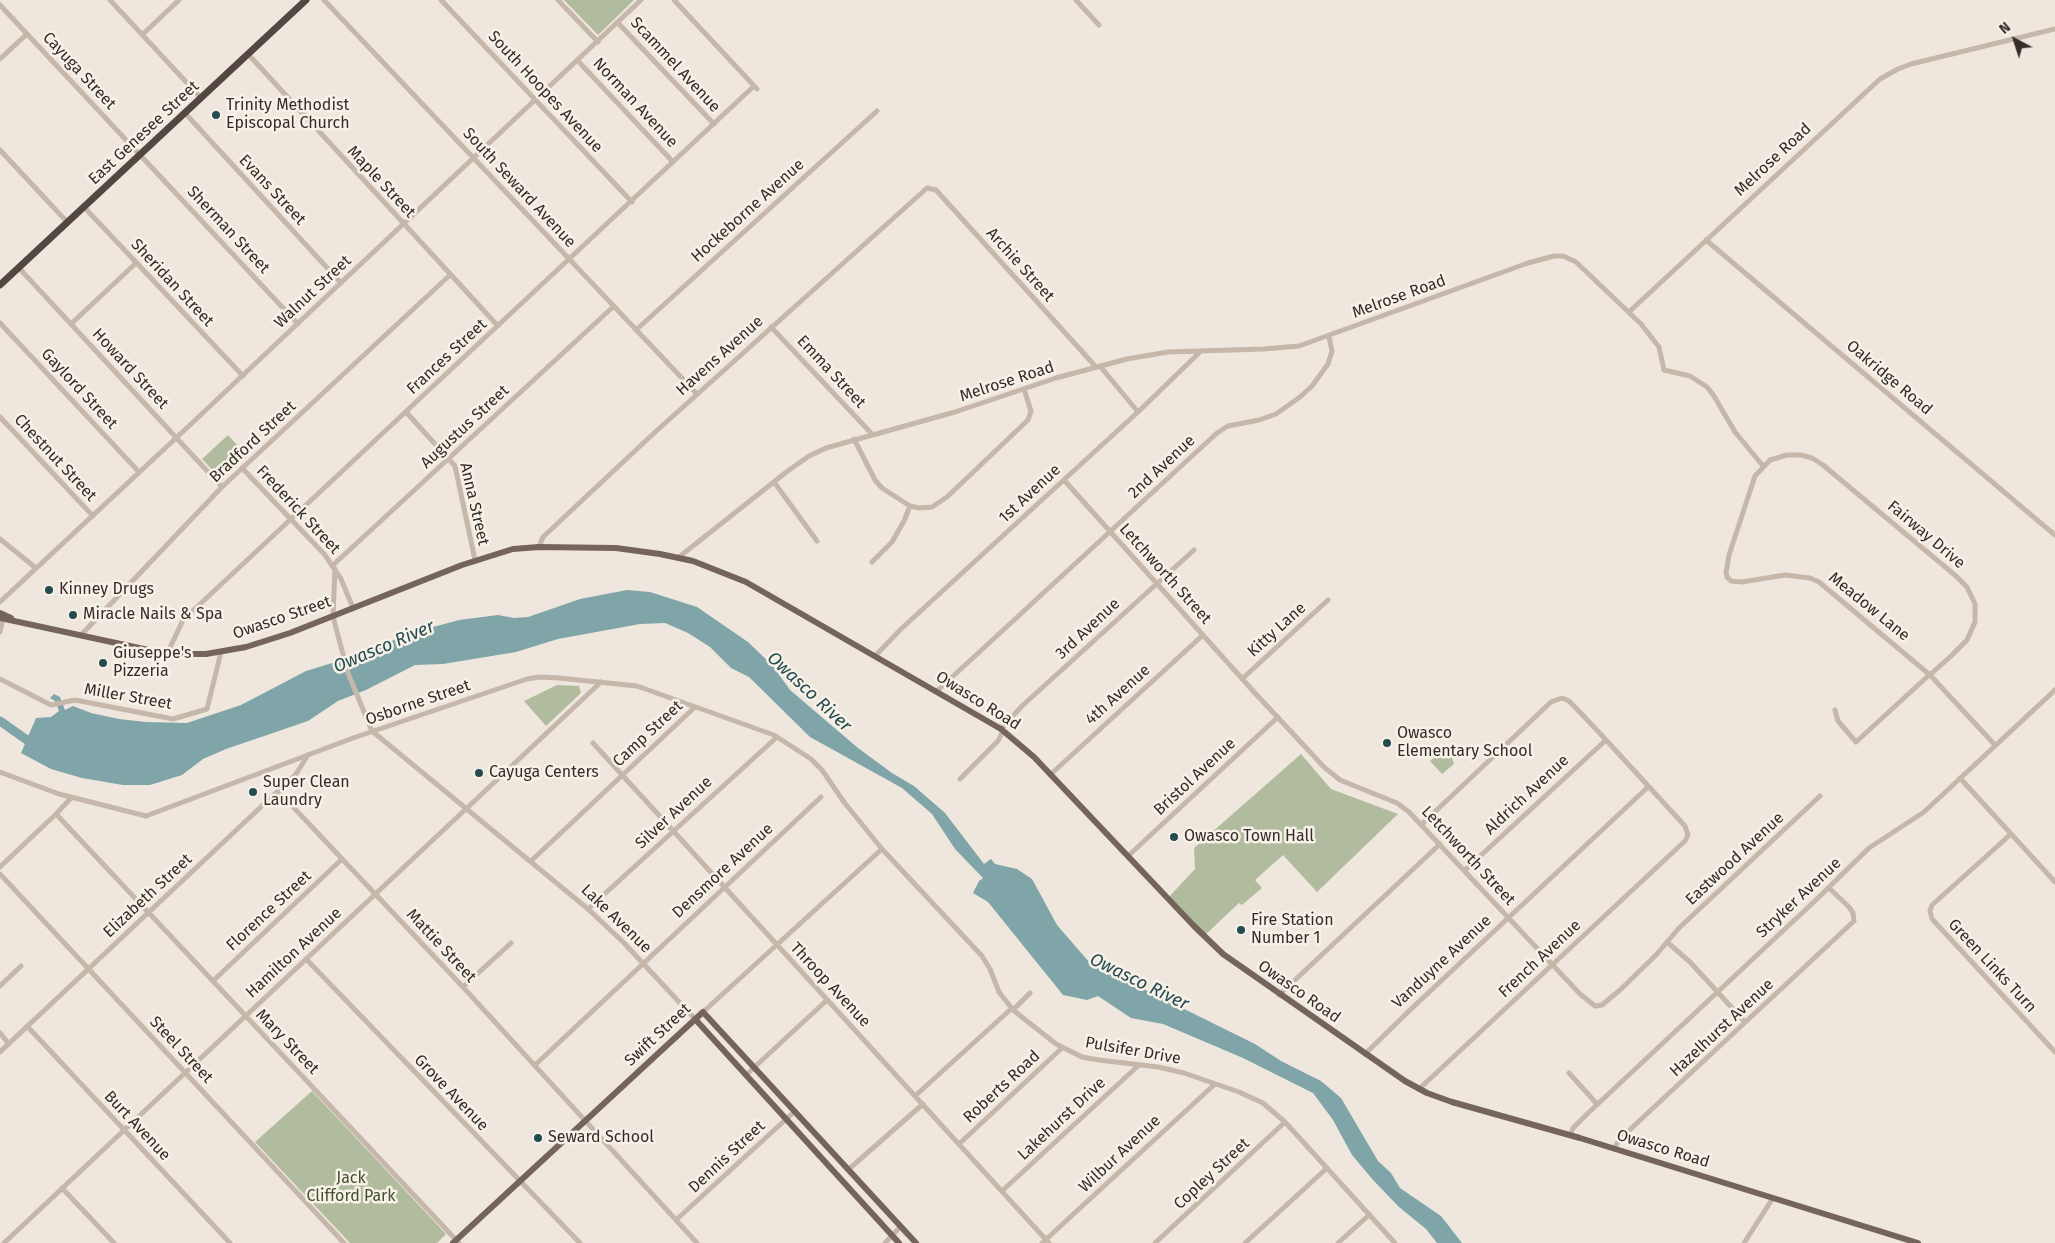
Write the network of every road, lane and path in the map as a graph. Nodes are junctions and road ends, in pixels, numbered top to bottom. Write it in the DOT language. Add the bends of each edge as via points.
graph roads {
  1 [pos="110,0"];
  2 [pos="179,0"];
  3 [pos="306,0"];
  4 [pos="324,0"];
  5 [pos="441,0"];
  6 [pos="558,0"];
  7 [pos="641,0"];
  8 [pos="674,0"];
  9 [pos="1076,0"];
  10 [pos="0,5"];
  11 [pos="618,22"];
  12 [pos="1099,25"];
  13 [pos="2055,29"];
  14 [pos="27,34"];
  15 [pos="142,35"];
  16 [pos="598,42"];
  17 [pos="248,54"];
  18 [pos="0,59"];
  19 [pos="578,61"];
  20 [pos="201,98"];
  21 [pos="536,100"];
  22 [pos="877,111"];
  23 [pos="185,113"];
  24 [pos="714,124"];
  25 [pos="0,150"];
  26 [pos="140,155"];
  27 [pos="474,158"];
  28 [pos="673,162"];
  29 [pos="924,190"];
  30 [pos="632,202"];
  31 [pos="84,207"];
  32 [pos="68,222"];
  33 [pos="404,224"];
  34 [pos="1706,240"];
  35 [pos="570,260"];
  36 [pos="136,263"];
  37 [pos="19,268"];
  38 [pos="450,275"];
  39 [pos="341,283"];
  40 [pos="0,285"];
  41 [pos="614,306"];
  42 [pos="1629,312"];
  43 [pos="0,323"];
  44 [pos="71,324"];
  45 [pos="298,324"];
  46 [pos="498,326"];
  47 [pos="771,327"];
  48 [pos="636,330"];
  49 [pos="1329,337"];
  50 [pos="1202,351"];
  51 [pos="1098,366"];
  52 [pos="243,376"];
  53 [pos="1024,389"];
  54 [pos="697,394"];
  55 [pos="406,412"];
  56 [pos="1138,412"];
  57 [pos="0,417"];
  58 [pos="872,434"];
  59 [pos="176,438"];
  60 [pos="854,439"];
  61 [pos="450,458"];
  62 [pos="1763,466"];
  63 [pos="242,468"];
  64 [pos="139,472"];
  65 [pos="1064,480"];
  66 [pos="774,482"];
  67 [pos="222,487"];
  68 [pos="910,506"];
  69 [pos="93,516"];
  70 [pos="290,519"];
  71 [pos="1110,532"];
  72 [pos="2055,535"];
  73 [pos="0,539"];
  74 [pos="817,541"];
  75 [pos="538,547"];
  76 [pos="1194,550"];
  77 [pos="680,557"];
  78 [pos="475,560"];
  79 [pos="872,562"];
  80 [pos="334,567"];
  81 [pos="36,568"];
  82 [pos="1156,583"];
  83 [pos="1328,600"];
  84 [pos="0,602"];
  85 [pos="353,608"];
  86 [pos="333,616"];
  87 [pos="1,617"];
  88 [pos="0,632"];
  89 [pos="1202,634"];
  90 [pos="81,636"];
  91 [pos="221,652"];
  92 [pos="167,654"];
  93 [pos="875,656"];
  94 [pos="1930,675"];
  95 [pos="0,679"];
  96 [pos="1242,679"];
  97 [pos="602,682"];
  98 [pos="2055,690"];
  99 [pos="937,691"];
  100 [pos="696,708"];
  101 [pos="1835,710"];
  102 [pos="1278,717"];
  103 [pos="1001,729"];
  104 [pos="372,731"];
  105 [pos="777,737"];
  106 [pos="1606,740"];
  107 [pos="593,743"];
  108 [pos="1995,745"];
  109 [pos="308,755"];
  110 [pos="0,772"];
  111 [pos="1051,774"];
  112 [pos="622,776"];
  113 [pos="1960,778"];
  114 [pos="960,779"];
  115 [pos="833,787"];
  116 [pos="1648,787"];
  117 [pos="278,791"];
  118 [pos="1820,796"];
  119 [pos="71,798"];
  120 [pos="821,798"];
  121 [pos="467,809"];
  122 [pos="56,814"];
  123 [pos="1422,824"];
  124 [pos="672,832"];
  125 [pos="2011,834"];
  126 [pos="1440,844"];
  127 [pos="882,849"];
  128 [pos="1128,856"];
  129 [pos="342,859"];
  130 [pos="531,861"];
  131 [pos="0,868"];
  132 [pos="1464,870"];
  133 [pos="0,874"];
  134 [pos="2055,882"];
  135 [pos="724,887"];
  136 [pos="1829,888"];
  137 [pos="375,894"];
  138 [pos="588,909"];
  139 [pos="149,912"];
  140 [pos="1509,917"];
  141 [pos="1667,942"];
  142 [pos="511,943"];
  143 [pos="776,944"];
  144 [pos="306,959"];
  145 [pos="642,963"];
  146 [pos="1552,965"];
  147 [pos="21,966"];
  148 [pos="89,968"];
  149 [pos="213,981"];
  150 [pos="0,986"];
  151 [pos="463,987"];
  152 [pos="1717,991"];
  153 [pos="1030,993"];
  154 [pos="1279,995"];
  155 [pos="828,1000"];
  156 [pos="1012,1009"];
  157 [pos="703,1012"];
  158 [pos="245,1016"];
  159 [pos="695,1019"];
  160 [pos="1745,1022"];
  161 [pos="27,1026"];
  162 [pos="0,1033"];
  163 [pos="9,1044"];
  164 [pos="1062,1048"];
  165 [pos="0,1052"];
  166 [pos="2055,1052"];
  167 [pos="1365,1054"];
  168 [pos="535,1065"];
  169 [pos="1139,1065"];
  170 [pos="755,1068"];
  171 [pos="185,1072"];
  172 [pos="1569,1073"];
  173 [pos="746,1075"];
  174 [pos="1215,1084"];
  175 [pos="1419,1089"];
  176 [pos="915,1096"];
  177 [pos="923,1104"];
  178 [pos="1597,1104"];
  179 [pos="794,1111"];
  180 [pos="786,1119"];
  181 [pos="586,1120"];
  182 [pos="1285,1122"];
  183 [pos="124,1130"];
  184 [pos="1570,1135"];
  185 [pos="959,1144"];
  186 [pos="1614,1149"];
  187 [pos="1327,1168"];
  188 [pos="849,1169"];
  189 [pos="520,1181"];
  190 [pos="62,1188"];
  191 [pos="1002,1191"];
  192 [pos="1773,1198"];
  193 [pos="1369,1215"];
  194 [pos="676,1220"];
  195 [pos="901,1226"];
  196 [pos="893,1236"];
  197 [pos="456,1242"];
  198 [pos="1046,1242"];
  199 [pos="4,1243"];
  200 [pos="114,1243"];
  201 [pos="230,1243"];
  202 [pos="344,1243"];
  203 [pos="580,1243"];
  204 [pos="697,1243"];
  205 [pos="885,1243"];
  206 [pos="900,1243"];
  207 [pos="916,1243"];
  208 [pos="1155,1243"];
  209 [pos="1246,1243"];
  210 [pos="1338,1243"];
  211 [pos="1395,1243"];
  212 [pos="1744,1243"];
  213 [pos="1918,1243"];
  1 -- 15 [label="street"];
  2 -- 15 [label="street"];
  3 -- 17 [label="highway, East Genesee Street"];
  4 -- 27 [label="street, South Seward Avenue"];
  5 -- 21 [label="street, South Hoopes Avenue"];
  6 -- 16 [label="street"];
  7 -- 11 [label="street, Walnut Street"];
  8 -- 24 [label="street, Frances Street" via="756,87"];
  9 -- 12 [label="street"];
  10 -- 14 [label="street, Cayuga Street"];
  11 -- 16 [label="street, Walnut Street"];
  11 -- 24 [label="street, Scammel Avenue"];
  13 -- 34 [label="street, Melrose Road" via="1892,72 1870,88"];
  14 -- 18 [label="street"];
  14 -- 26 [label="street, Cayuga Street"];
  15 -- 20 [label="street"];
  16 -- 19 [label="street, Walnut Street"];
  17 -- 20 [label="highway, East Genesee Street"];
  17 -- 33 [label="street, Maple Street"];
  19 -- 21 [label="street, Walnut Street"];
  19 -- 28 [label="street, Norman Avenue"];
  20 -- 23 [label="highway, East Genesee Street"];
  21 -- 27 [label="street, Walnut Street"];
  21 -- 30 [label="street, South Hoopes Avenue"];
  22 -- 48 [label="street, Hockeborne Avenue"];
  23 -- 26 [label="highway, East Genesee Street"];
  23 -- 39 [label="street, Evans Street"];
  24 -- 28 [label="street, Frances Street"];
  25 -- 32 [label="street"];
  26 -- 31 [label="highway, East Genesee Street"];
  26 -- 45 [label="street, Sherman Street"];
  27 -- 33 [label="street, Walnut Street"];
  27 -- 35 [label="street, South Seward Avenue"];
  28 -- 30 [label="street, Frances Street"];
  29 -- 47 [label="street, Havens Avenue"];
  29 -- 51 [label="street, Archie Street" via="936,190"];
  30 -- 35 [label="street, Frances Street"];
  31 -- 32 [label="highway, East Genesee Street"];
  31 -- 36 [label="street, Sheridan Street"];
  32 -- 37 [label="highway, East Genesee Street"];
  33 -- 38 [label="street, Maple Street"];
  33 -- 39 [label="street, Walnut Street"];
  34 -- 42 [label="street, Melrose Road"];
  34 -- 72 [label="street, Oakridge Road"];
  35 -- 41 [label="street, South Seward Avenue"];
  35 -- 46 [label="street, Frances Street"];
  36 -- 44 [label="street"];
  36 -- 52 [label="street, Sheridan Street"];
  37 -- 40 [label="highway, East Genesee Street"];
  37 -- 44 [label="street, Howard Street"];
  38 -- 46 [label="street, Maple Street"];
  38 -- 63 [label="street, Bradford Street"];
  39 -- 45 [label="street, Walnut Street"];
  41 -- 48 [label="street, South Seward Avenue"];
  41 -- 61 [label="street, Augustus Street"];
  42 -- 49 [label="street, Melrose Road" via="1576,262 1554,256"];
  42 -- 62 [label="street" via="1659,346 1664,370 1690,376 1707,387 1734,432"];
  43 -- 64 [label="street, Gaylord Street"];
  44 -- 59 [label="street, Howard Street"];
  45 -- 52 [label="street, Walnut Street"];
  46 -- 55 [label="street, Frances Street"];
  47 -- 54 [label="street, Havens Avenue"];
  47 -- 58 [label="street, Emma Street"];
  48 -- 54 [label="street, South Seward Avenue"];
  49 -- 50 [label="street, Melrose Road" via="1284,348"];
  49 -- 71 [label="street, 2nd Avenue" via="1332,351 1328,364 1294,403 1267,417 1220,430"];
  50 -- 51 [label="street, Melrose Road" via="1152,354"];
  50 -- 56 [label="street, 1st Avenue"];
  51 -- 53 [label="street, Melrose Road"];
  51 -- 56 [label="street, Archie Street"];
  52 -- 59 [label="street, Walnut Street"];
  53 -- 58 [label="street, Melrose Road"];
  53 -- 68 [label="street" via="1031,413 1025,424 941,502 923,508"];
  54 -- 75 [label="street, Havens Avenue" via="543,537"];
  55 -- 61 [label="street, Anna Street"];
  55 -- 70 [label="street, Frances Street"];
  56 -- 65 [label="street, 1st Avenue"];
  57 -- 69 [label="street, Chestnut Street"];
  58 -- 60 [label="street, Melrose Road"];
  59 -- 64 [label="street, Walnut Street"];
  59 -- 67 [label="street, Howard Street"];
  60 -- 66 [label="street, Melrose Road" via="809,456"];
  60 -- 68 [label="street" via="878,484"];
  61 -- 78 [label="street, Anna Street" via="455,466"];
  61 -- 80 [label="street, Augustus Street"];
  62 -- 94 [label="street, Meadow Lane" via="1751,484 1733,542 1726,573 1731,581 1784,575 1819,582"];
  62 -- 94 [label="street, Fairway Drive" via="1786,454 1812,458 1966,587 1976,608 1974,627 1967,640"];
  63 -- 67 [label="street, Bradford Street"];
  63 -- 70 [label="street, Frederick Street"];
  64 -- 69 [label="street, Walnut Street"];
  65 -- 71 [label="street, Letchworth Street"];
  65 -- 93 [label="street, 1st Avenue"];
  66 -- 74 [label="street"];
  66 -- 77 [label="street, Melrose Road"];
  67 -- 90 [label="street, Bradford Street"];
  68 -- 79 [label="street" via="892,542"];
  69 -- 81 [label="street, Walnut Street"];
  70 -- 80 [label="street, Frederick Street"];
  70 -- 92 [label="street, Frances Street" via="183,620"];
  71 -- 82 [label="street, Letchworth Street"];
  71 -- 99 [label="street, 2nd Avenue"];
  73 -- 81 [label="street"];
  75 -- 77 [label="main road, Owasco Street" via="616,548"];
  75 -- 78 [label="main road, Owasco Street"];
  76 -- 82 [label="street, 3rd Avenue"];
  77 -- 93 [label="main road, Owasco Road" via="739,579"];
  78 -- 85 [label="main road, Owasco Street"];
  80 -- 85 [label="street, Frederick Street"];
  80 -- 86 [label="street, Frederick Street"];
  81 -- 84 [label="street, Walnut Street"];
  82 -- 89 [label="street, Letchworth Street"];
  82 -- 103 [label="street, 3rd Avenue"];
  83 -- 96 [label="street, Kitty Lane"];
  85 -- 86 [label="main road, Owasco Street"];
  86 -- 91 [label="main road, Owasco Street" via="273,638"];
  86 -- 104 [label="street, Lake Avenue" via="340,647"];
  87 -- 88 [label="street"];
  87 -- 90 [label="main road, Owasco Street"];
  89 -- 96 [label="street, Letchworth Street"];
  89 -- 111 [label="street, 4th Avenue"];
  90 -- 92 [label="main road, Owasco Street"];
  91 -- 92 [label="main road, Owasco Street"];
  91 -- 95 [label="street, Miller Street" via="208,708 182,717 167,718 75,700 54,706"];
  93 -- 99 [label="main road, Owasco Road"];
  94 -- 101 [label="street, Fairway Drive" via="1856,742 1838,721"];
  94 -- 108 [label="street, Meadow Lane"];
  96 -- 102 [label="street, Letchworth Street"];
  97 -- 100 [label="street, Osborne Street" via="637,686"];
  97 -- 104 [label="street, Osborne Street" via="544,677 527,679"];
  97 -- 121 [label="street, Hamilton Avenue"];
  98 -- 108 [label="street, Stryker Avenue"];
  99 -- 103 [label="main road, Owasco Road"];
  100 -- 105 [label="street, Osborne Street"];
  100 -- 112 [label="street, Camp Street"];
  102 -- 123 [label="street, Letchworth Street" via="1332,774 1349,785 1397,803"];
  102 -- 128 [label="street, Bristol Avenue"];
  103 -- 111 [label="main road, Owasco Road"];
  103 -- 114 [label="street" via="1001,737"];
  104 -- 109 [label="street, Osborne Street"];
  104 -- 121 [label="street, Lake Avenue"];
  105 -- 115 [label="street, Osborne Street" via="811,759"];
  105 -- 124 [label="street, Silver Avenue"];
  106 -- 116 [label="street"];
  106 -- 123 [label="street" via="1569,701 1557,699"];
  106 -- 132 [label="street, Aldrich Avenue"];
  107 -- 112 [label="street, Throop Avenue"];
  108 -- 113 [label="street, Stryker Avenue"];
  109 -- 117 [label="street, Elizabeth Street" via="296,774"];
  109 -- 119 [label="street, Osborne Street" via="146,816"];
  110 -- 119 [label="street, Osborne Street"];
  111 -- 128 [label="main road, Owasco Road"];
  112 -- 124 [label="street, Throop Avenue"];
  112 -- 130 [label="street, Camp Street"];
  113 -- 125 [label="street"];
  113 -- 136 [label="street, Stryker Avenue" via="1916,819 1869,848"];
  115 -- 127 [label="street, Pulsifer Drive"];
  116 -- 140 [label="street, Vanduyne Avenue"];
  116 -- 146 [label="street, French Avenue" via="1687,829 1687,839"];
  117 -- 129 [label="street, Mattie Street"];
  117 -- 139 [label="street, Elizabeth Street"];
  118 -- 141 [label="street, Eastwood Avenue"];
  119 -- 122 [label="street"];
  120 -- 135 [label="street, Densmore Avenue"];
  121 -- 130 [label="street, Lake Avenue"];
  121 -- 137 [label="street, Hamilton Avenue"];
  122 -- 131 [label="street"];
  122 -- 139 [label="street, Mary Street"];
  123 -- 126 [label="street, Letchworth Street"];
  124 -- 135 [label="street, Throop Avenue"];
  124 -- 138 [label="street, Silver Avenue"];
  125 -- 134 [label="street"];
  125 -- 166 [label="street, Green Links Turn" via="1930,911 1932,919"];
  126 -- 132 [label="street, Letchworth Street"];
  126 -- 154 [label="street"];
  127 -- 143 [label="street, Swift Street"];
  127 -- 156 [label="street, Pulsifer Drive" via="982,956 998,992"];
  128 -- 154 [label="main road, Owasco Road" via="1217,948"];
  129 -- 137 [label="street, Mattie Street"];
  129 -- 149 [label="street, Florence Street"];
  130 -- 138 [label="street, Lake Avenue"];
  132 -- 140 [label="street, Letchworth Street"];
  133 -- 148 [label="street, Steel Street"];
  135 -- 143 [label="street, Throop Avenue"];
  135 -- 145 [label="street, Densmore Avenue"];
  136 -- 152 [label="street, Stryker Avenue"];
  136 -- 160 [label="street, Hazelhurst Avenue" via="1853,912 1854,921"];
  137 -- 144 [label="street, Hamilton Avenue"];
  137 -- 151 [label="street, Mattie Street"];
  138 -- 145 [label="street, Lake Avenue"];
  139 -- 148 [label="street, Elizabeth Street"];
  139 -- 149 [label="street, Mary Street"];
  140 -- 146 [label="street, Letchworth Street"];
  140 -- 167 [label="street, Vanduyne Avenue"];
  141 -- 146 [label="street, Letchworth Street" via="1599,1007 1592,1005"];
  141 -- 152 [label="street"];
  142 -- 151 [label="street"];
  143 -- 155 [label="street, Throop Avenue"];
  143 -- 157 [label="street, Swift Street"];
  144 -- 158 [label="street, Hamilton Avenue"];
  144 -- 189 [label="street, Grove Avenue"];
  145 -- 159 [label="street, Lake Avenue"];
  145 -- 168 [label="street, Densmore Avenue"];
  146 -- 175 [label="street, French Avenue"];
  147 -- 150 [label="street"];
  148 -- 161 [label="street, Elizabeth Street"];
  148 -- 171 [label="street, Steel Street"];
  149 -- 158 [label="street, Mary Street"];
  151 -- 168 [label="street, Mattie Street"];
  152 -- 160 [label="street"];
  152 -- 178 [label="street, Stryker Avenue"];
  153 -- 156 [label="street"];
  154 -- 167 [label="main road, Owasco Road"];
  155 -- 170 [label="street"];
  155 -- 176 [label="street, Throop Avenue"];
  156 -- 164 [label="street, Pulsifer Drive"];
  156 -- 176 [label="street"];
  157 -- 159 [label="main road, Swift Street"];
  157 -- 170 [label="main road"];
  158 -- 171 [label="street, Hamilton Avenue"];
  158 -- 197 [label="street, Mary Street"];
  159 -- 173 [label="main road, Lake Avenue"];
  159 -- 181 [label="main road, Swift Street"];
  160 -- 186 [label="street, Hazelhurst Avenue" via="1618,1140"];
  161 -- 163 [label="street, Elizabeth Street"];
  161 -- 183 [label="street, Burt Avenue"];
  162 -- 163 [label="street"];
  163 -- 165 [label="street, Elizabeth Street"];
  164 -- 169 [label="street, Pulsifer Drive" via="1093,1059"];
  164 -- 185 [label="street, Roberts Road"];
  167 -- 175 [label="main road, Owasco Road"];
  168 -- 181 [label="street, Mattie Street"];
  169 -- 174 [label="street, Pulsifer Drive" via="1184,1073"];
  169 -- 191 [label="street, Lakehurst Drive"];
  170 -- 173 [label="street"];
  170 -- 179 [label="main road"];
  171 -- 183 [label="street, Hamilton Avenue"];
  171 -- 202 [label="street, Steel Street"];
  172 -- 178 [label="street"];
  173 -- 180 [label="main road, Lake Avenue"];
  174 -- 182 [label="street, Pulsifer Drive" via="1263,1103"];
  174 -- 198 [label="street, Wilbur Avenue"];
  175 -- 184 [label="main road, Owasco Road" via="1452,1102"];
  176 -- 177 [label="street, Throop Avenue"];
  177 -- 185 [label="street, Throop Avenue"];
  177 -- 188 [label="street"];
  178 -- 184 [label="street, Stryker Avenue"];
  179 -- 180 [label="street, Dennis Street"];
  179 -- 188 [label="main road"];
  180 -- 194 [label="street, Dennis Street"];
  180 -- 196 [label="main road, Lake Avenue"];
  181 -- 189 [label="main road, Swift Street"];
  181 -- 194 [label="street, Mattie Street"];
  182 -- 187 [label="street, Pulsifer Drive"];
  182 -- 208 [label="street, Copley Street"];
  183 -- 190 [label="street, Hamilton Avenue"];
  183 -- 201 [label="street, Burt Avenue"];
  184 -- 186 [label="main road, Owasco Road"];
  185 -- 191 [label="street, Throop Avenue"];
  186 -- 192 [label="main road, Owasco Road"];
  187 -- 193 [label="street, Pulsifer Drive"];
  187 -- 209 [label="street"];
  188 -- 195 [label="main road"];
  189 -- 197 [label="main road, Swift Street"];
  189 -- 203 [label="street, Grove Avenue"];
  190 -- 199 [label="street, Hamilton Avenue"];
  190 -- 200 [label="street"];
  191 -- 198 [label="street, Throop Avenue"];
  192 -- 212 [label="street"];
  192 -- 213 [label="main road, Owasco Road"];
  193 -- 210 [label="street"];
  193 -- 211 [label="street, Pulsifer Drive"];
  194 -- 204 [label="street, Mattie Street"];
  195 -- 196 [label="street"];
  195 -- 207 [label="main road"];
  196 -- 205 [label="street"];
  196 -- 206 [label="main road, Lake Avenue"];
}
